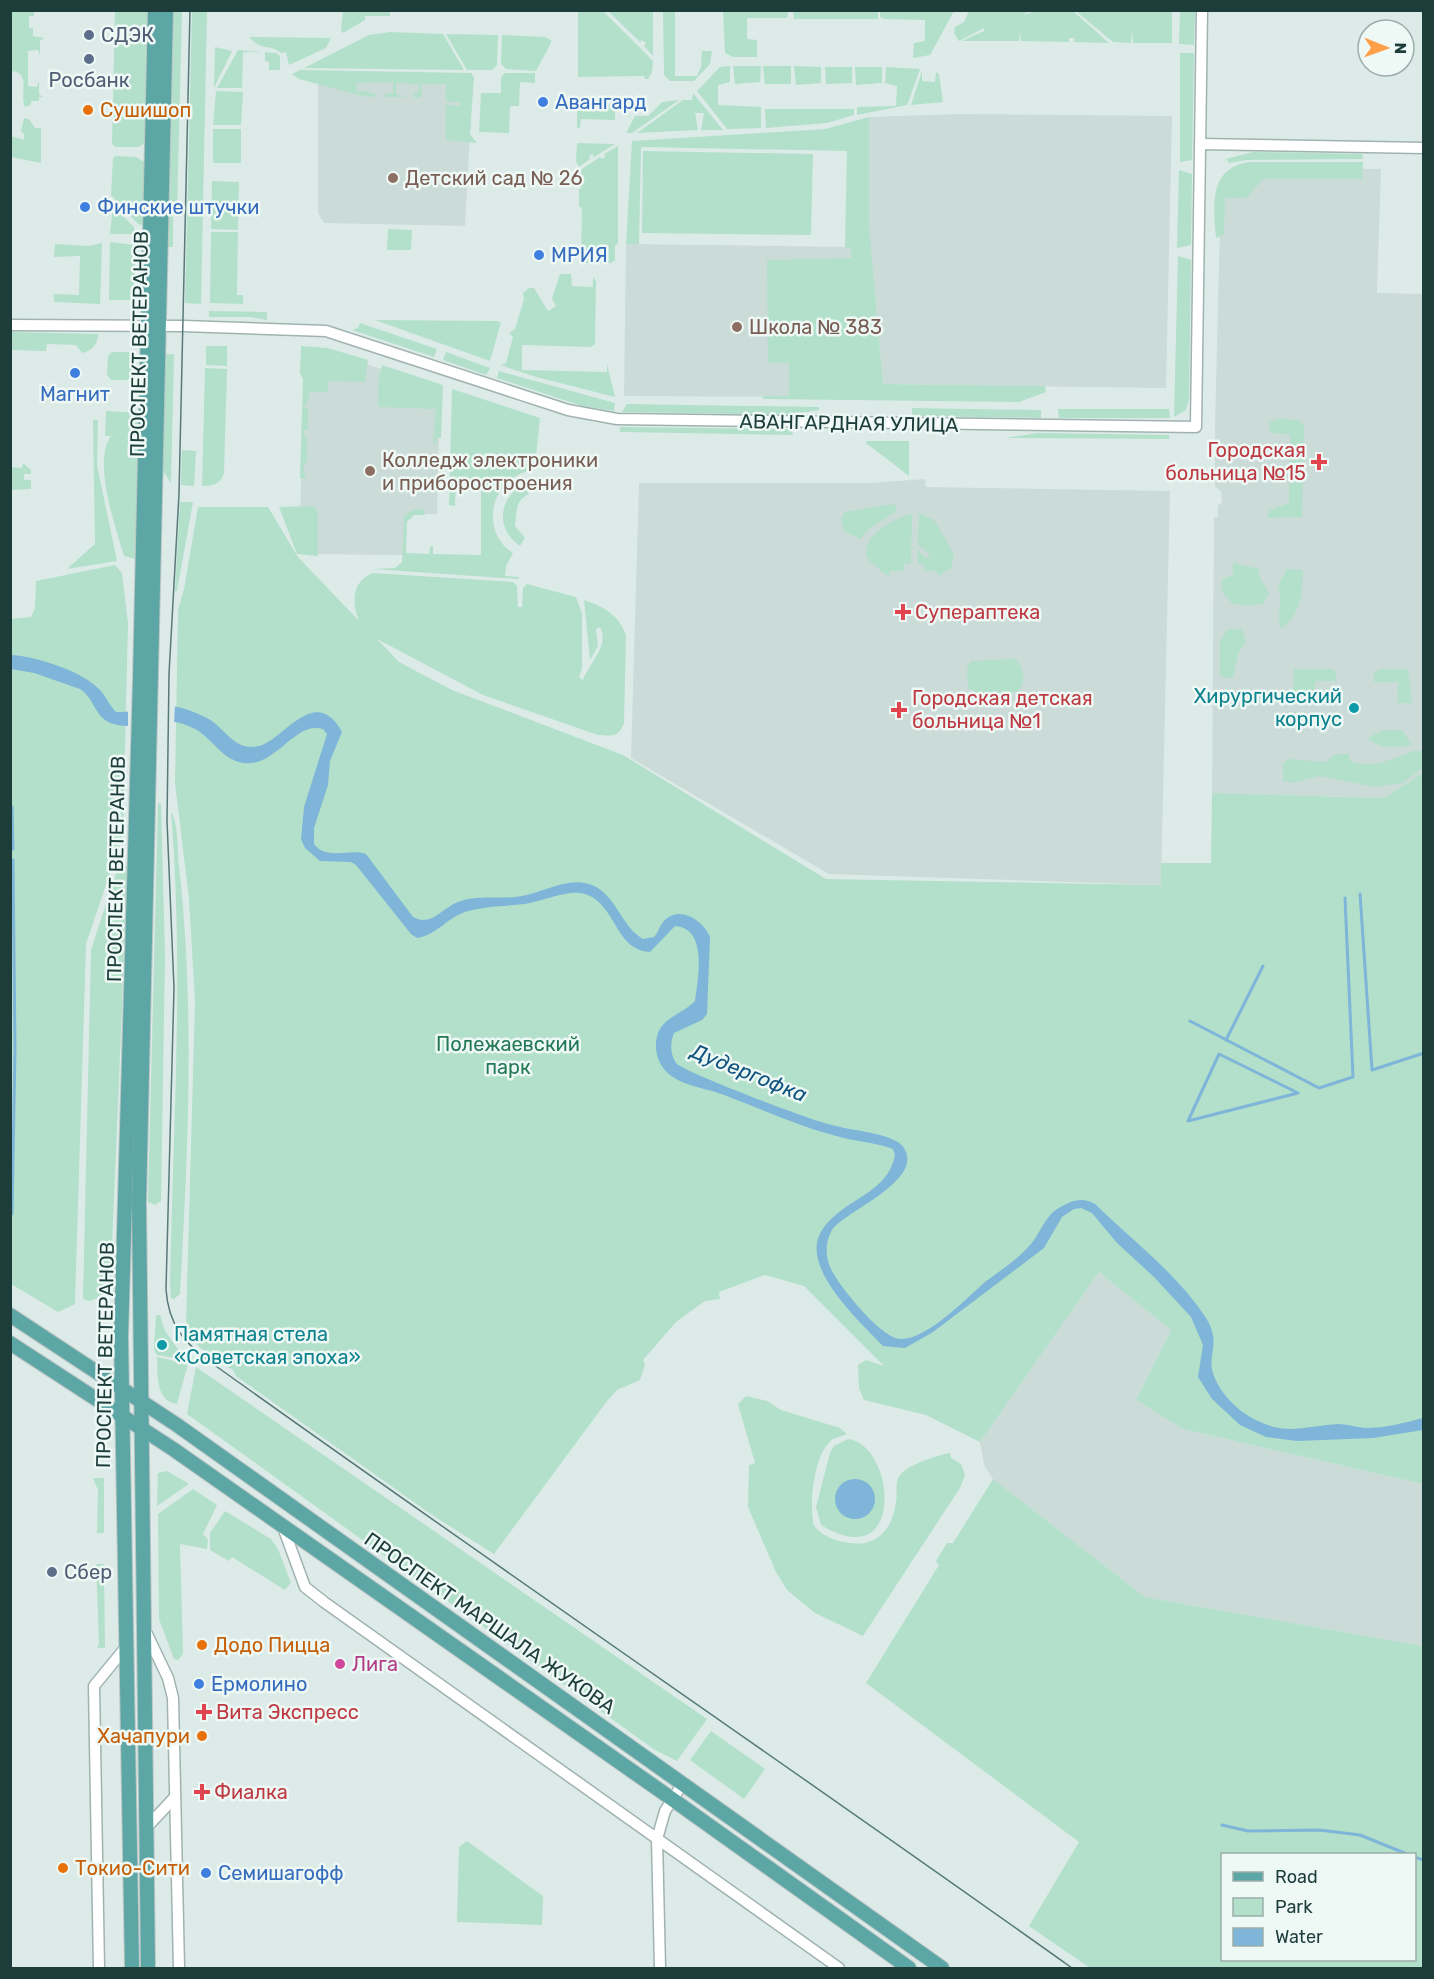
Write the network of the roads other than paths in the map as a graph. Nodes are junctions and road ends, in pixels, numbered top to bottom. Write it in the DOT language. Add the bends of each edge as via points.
graph roads {
  1 [pos="154,10"];
  2 [pos="166,10"];
  3 [pos="1202,10"];
  4 [pos="1200,144"];
  5 [pos="1424,148"];
  6 [pos="10,325"];
  7 [pos="154,327"];
  8 [pos="144,742"];
  9 [pos="10,1315"];
  10 [pos="10,1343"];
  11 [pos="121,1387"];
  12 [pos="139,1399"];
  13 [pos="122,1417"];
  14 [pos="140,1427"];
  15 [pos="284,1527"];
  16 [pos="144,1627"];
  17 [pos="126,1647"];
  18 [pos="683,1783"];
  19 [pos="174,1798"];
  20 [pos="672,1799"];
  21 [pos="146,1828"];
  22 [pos="657,1839"];
  23 [pos="99,1968"];
  24 [pos="132,1968"];
  25 [pos="148,1968"];
  26 [pos="179,1968"];
  27 [pos="660,1968"];
  28 [pos="839,1968"];
  29 [pos="909,1968"];
  30 [pos="942,1968"];
  1 -- 7 [label="main road, ПРОСПЕКТ ВЕТЕРАНОВ"];
  2 -- 7 [label="main road, ПРОСПЕКТ ВЕТЕРАНОВ"];
  3 -- 4 [label="street"];
  4 -- 5 [label="street"];
  4 -- 7 [label="street, АВАНГАРДНАЯ УЛИЦА" via="1196,427 617,419 568,410 337,333 314,329"];
  6 -- 7 [label="street, АВАНГАРДНАЯ УЛИЦА"];
  7 -- 8 [label="main road, ПРОСПЕКТ ВЕТЕРАНОВ"];
  8 -- 11 [label="main road, ПРОСПЕКТ ВЕТЕРАНОВ"];
  8 -- 12 [label="main road, ПРОСПЕКТ ВЕТЕРАНОВ"];
  9 -- 11 [label="main road, ПРОСПЕКТ МАРШАЛА ЖУКОВА"];
  10 -- 13 [label="main road, ПРОСПЕКТ МАРШАЛА ЖУКОВА"];
  11 -- 12 [label="main road, ПРОСПЕКТ МАРШАЛА ЖУКОВА"];
  11 -- 13 [label="main road, ПРОСПЕКТ ВЕТЕРАНОВ"];
  12 -- 14 [label="main road, ПРОСПЕКТ ВЕТЕРАНОВ"];
  12 -- 18 [label="main road, ПРОСПЕКТ МАРШАЛА ЖУКОВА"];
  13 -- 14 [label="main road, ПРОСПЕКТ МАРШАЛА ЖУКОВА"];
  13 -- 17 [label="main road, ПРОСПЕКТ ВЕТЕРАНОВ"];
  14 -- 15 [label="main road, ПРОСПЕКТ МАРШАЛА ЖУКОВА"];
  14 -- 16 [label="main road, ПРОСПЕКТ ВЕТЕРАНОВ"];
  15 -- 20 [label="main road, ПРОСПЕКТ МАРШАЛА ЖУКОВА"];
  15 -- 22 [label="street" via="305,1587"];
  16 -- 19 [label="street" via="173,1698"];
  16 -- 21 [label="main road, ПРОСПЕКТ ВЕТЕРАНОВ"];
  17 -- 23 [label="street" via="94,1686"];
  17 -- 24 [label="main road, ПРОСПЕКТ ВЕТЕРАНОВ"];
  18 -- 20 [label="street"];
  18 -- 30 [label="main road, ПРОСПЕКТ МАРШАЛА ЖУКОВА"];
  19 -- 21 [label="street"];
  19 -- 26 [label="street"];
  20 -- 22 [label="street"];
  20 -- 29 [label="main road, ПРОСПЕКТ МАРШАЛА ЖУКОВА"];
  21 -- 25 [label="main road, ПРОСПЕКТ ВЕТЕРАНОВ"];
  22 -- 27 [label="street"];
  22 -- 28 [label="street"];
}
